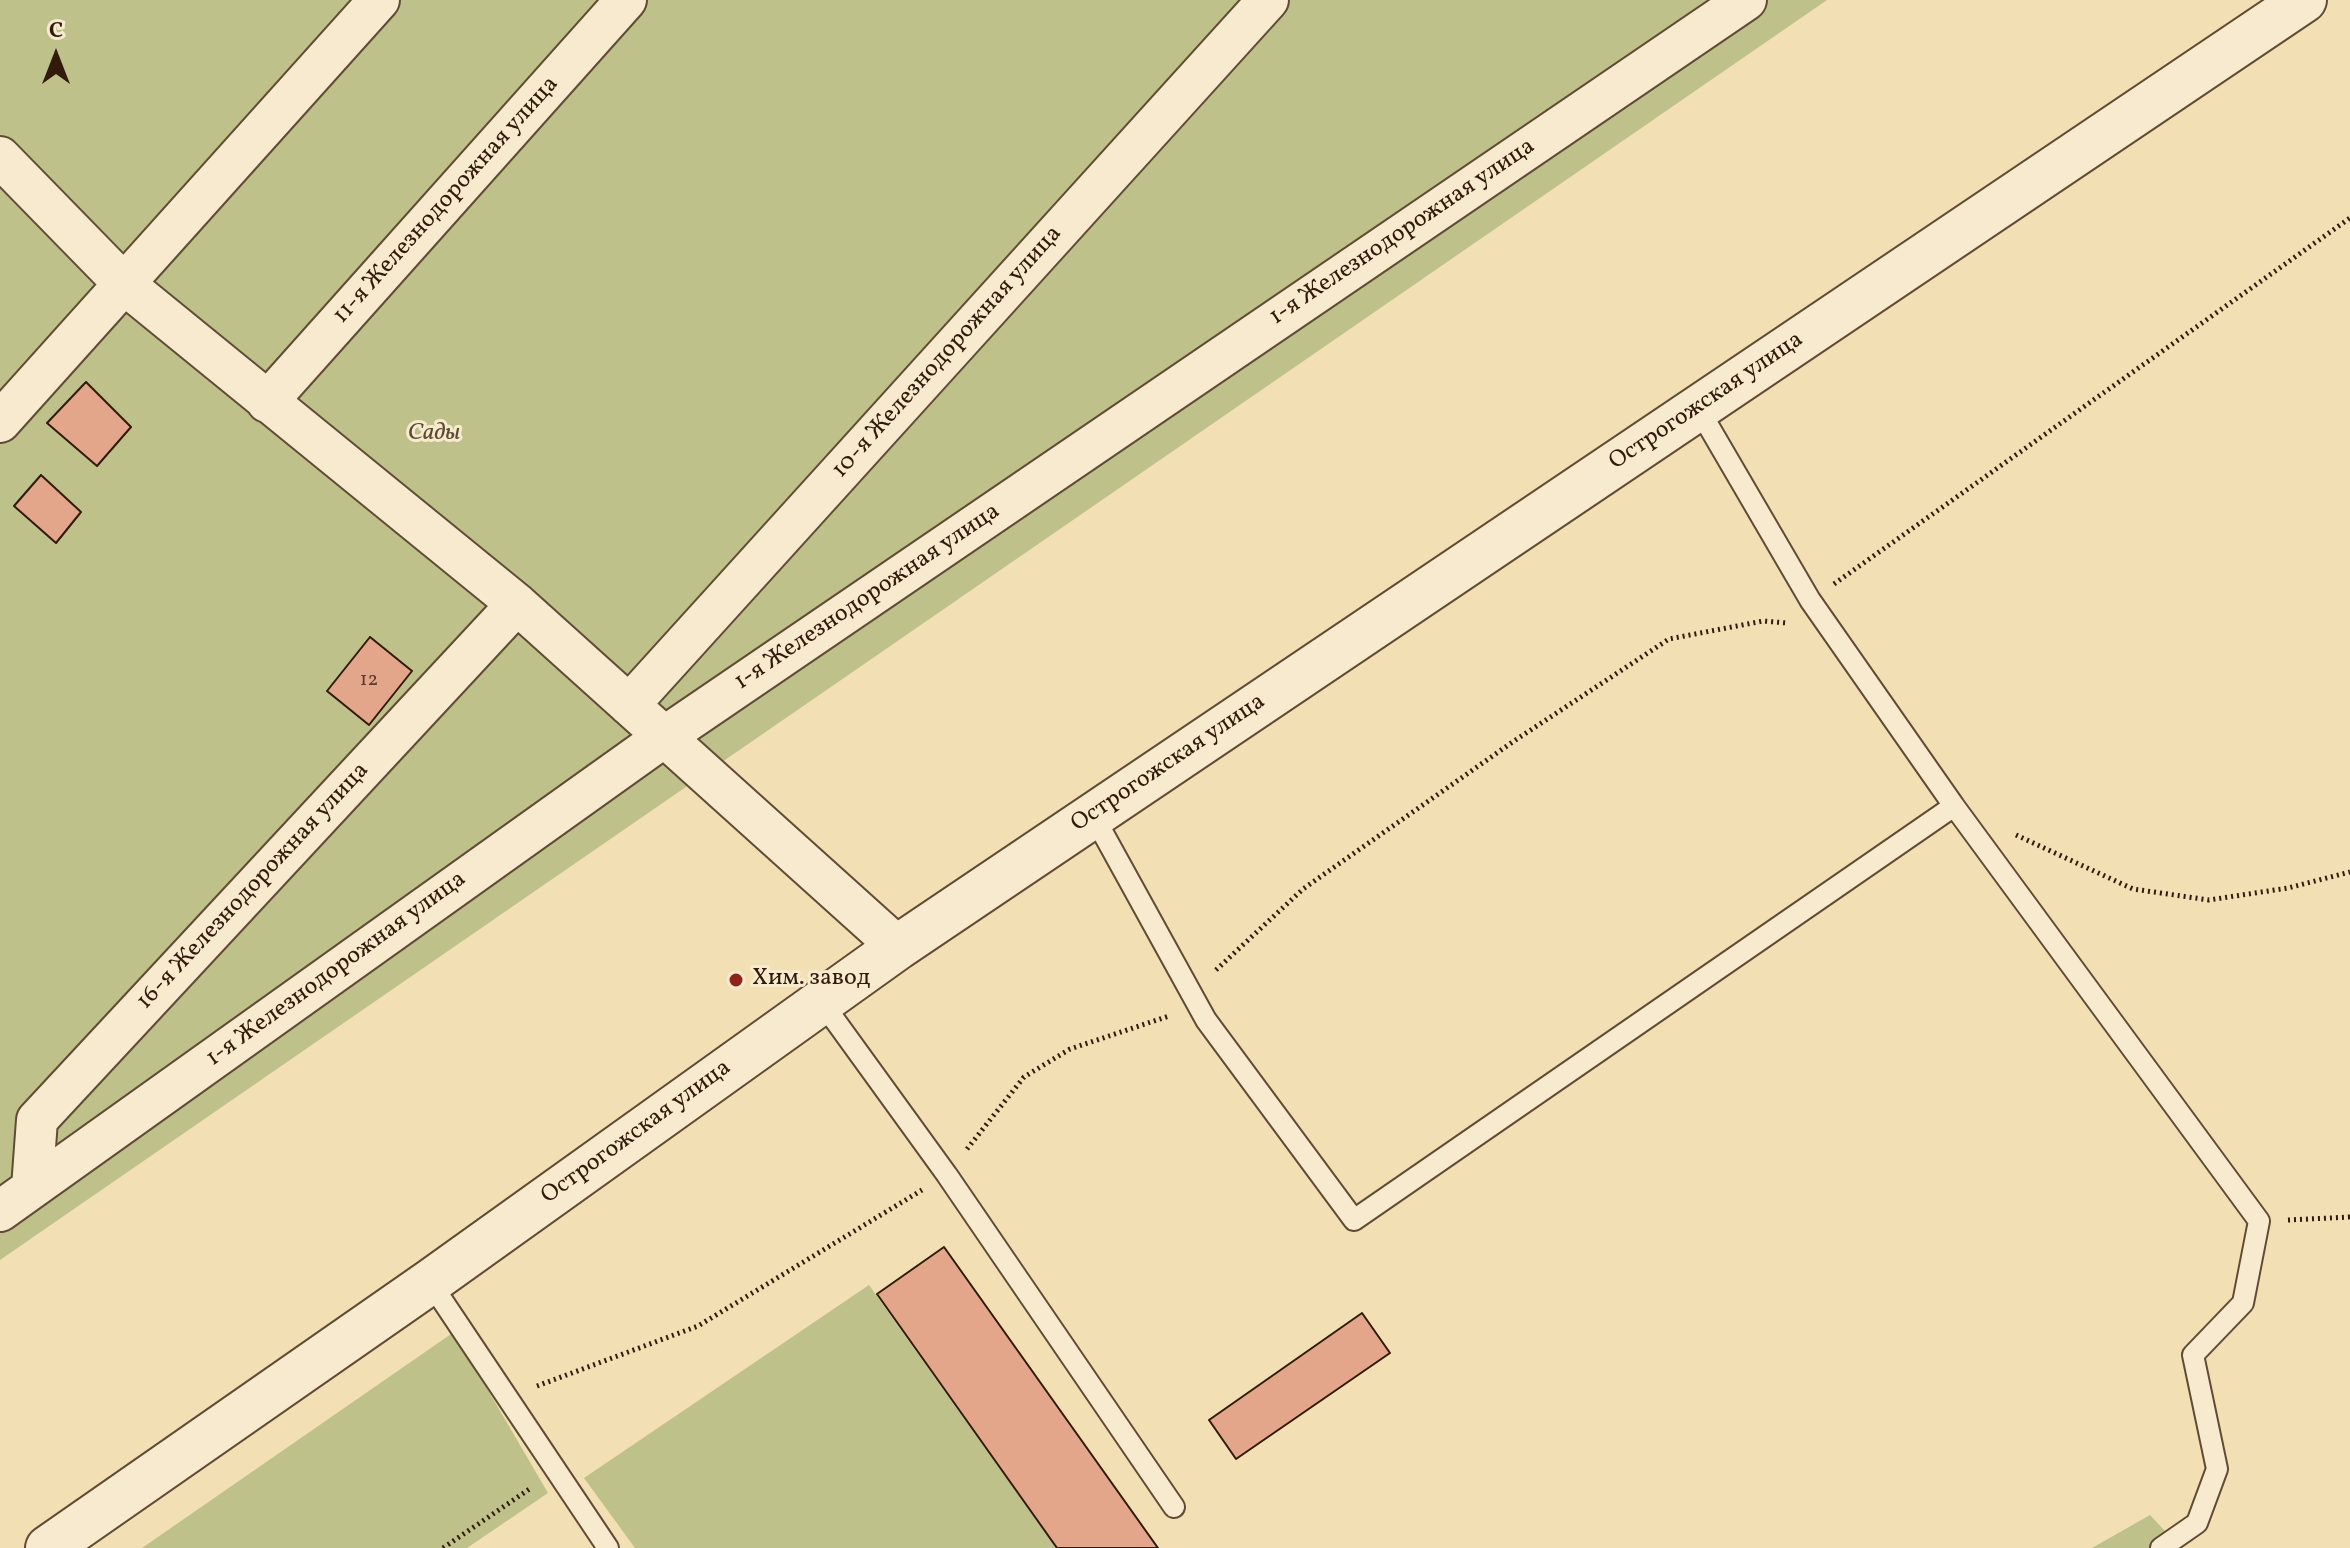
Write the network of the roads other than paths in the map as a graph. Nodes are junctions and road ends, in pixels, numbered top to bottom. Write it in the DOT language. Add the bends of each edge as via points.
graph roads {
  1 [pos="379,0"];
  2 [pos="626,0"];
  3 [pos="1268,0"];
  4 [pos="1746,0"];
  5 [pos="2304,0"];
  6 [pos="0,157"];
  7 [pos="123,283"];
  8 [pos="267,402"];
  9 [pos="1698,408"];
  10 [pos="0,422"];
  11 [pos="517,604"];
  12 [pos="629,705"];
  13 [pos="664,737"];
  14 [pos="1954,806"];
  15 [pos="1093,815"];
  16 [pos="898,947"];
  17 [pos="821,1001"];
  18 [pos="32,1188"];
  19 [pos="0,1211"];
  20 [pos="430,1282"];
  21 [pos="1174,1507"];
  22 [pos="48,1548"];
  23 [pos="608,1548"];
  24 [pos="2161,1548"];
  1 -- 7 [label="street"];
  2 -- 8 [label="street, 11-я Железнодорожная улица"];
  3 -- 12 [label="street, 10-я Железнодорожная улица"];
  4 -- 13 [label="street, 1-я Железнодорожная улица"];
  5 -- 9 [label="street, Острогожская улица"];
  6 -- 7 [label="street"];
  7 -- 8 [label="street"];
  7 -- 10 [label="street"];
  8 -- 11 [label="street"];
  9 -- 14 [label="lane" via="1810,600"];
  9 -- 15 [label="street, Острогожская улица"];
  11 -- 12 [label="street"];
  11 -- 18 [label="street, 16-я Железнодорожная улица" via="37,1120"];
  12 -- 13 [label="street"];
  13 -- 16 [label="street"];
  13 -- 18 [label="street, 1-я Железнодорожная улица"];
  14 -- 15 [label="lane" via="1354,1220 1206,1020"];
  14 -- 24 [label="lane" via="2259,1221 2243,1303 2193,1355 2217,1469 2197,1523"];
  15 -- 16 [label="street, Острогожская улица"];
  16 -- 17 [label="street, Острогожская улица"];
  17 -- 20 [label="street, Острогожская улица"];
  17 -- 21 [label="lane"];
  18 -- 19 [label="street, 1-я Железнодорожная улица"];
  20 -- 22 [label="street, Острогожская улица"];
  20 -- 23 [label="lane"];
}
